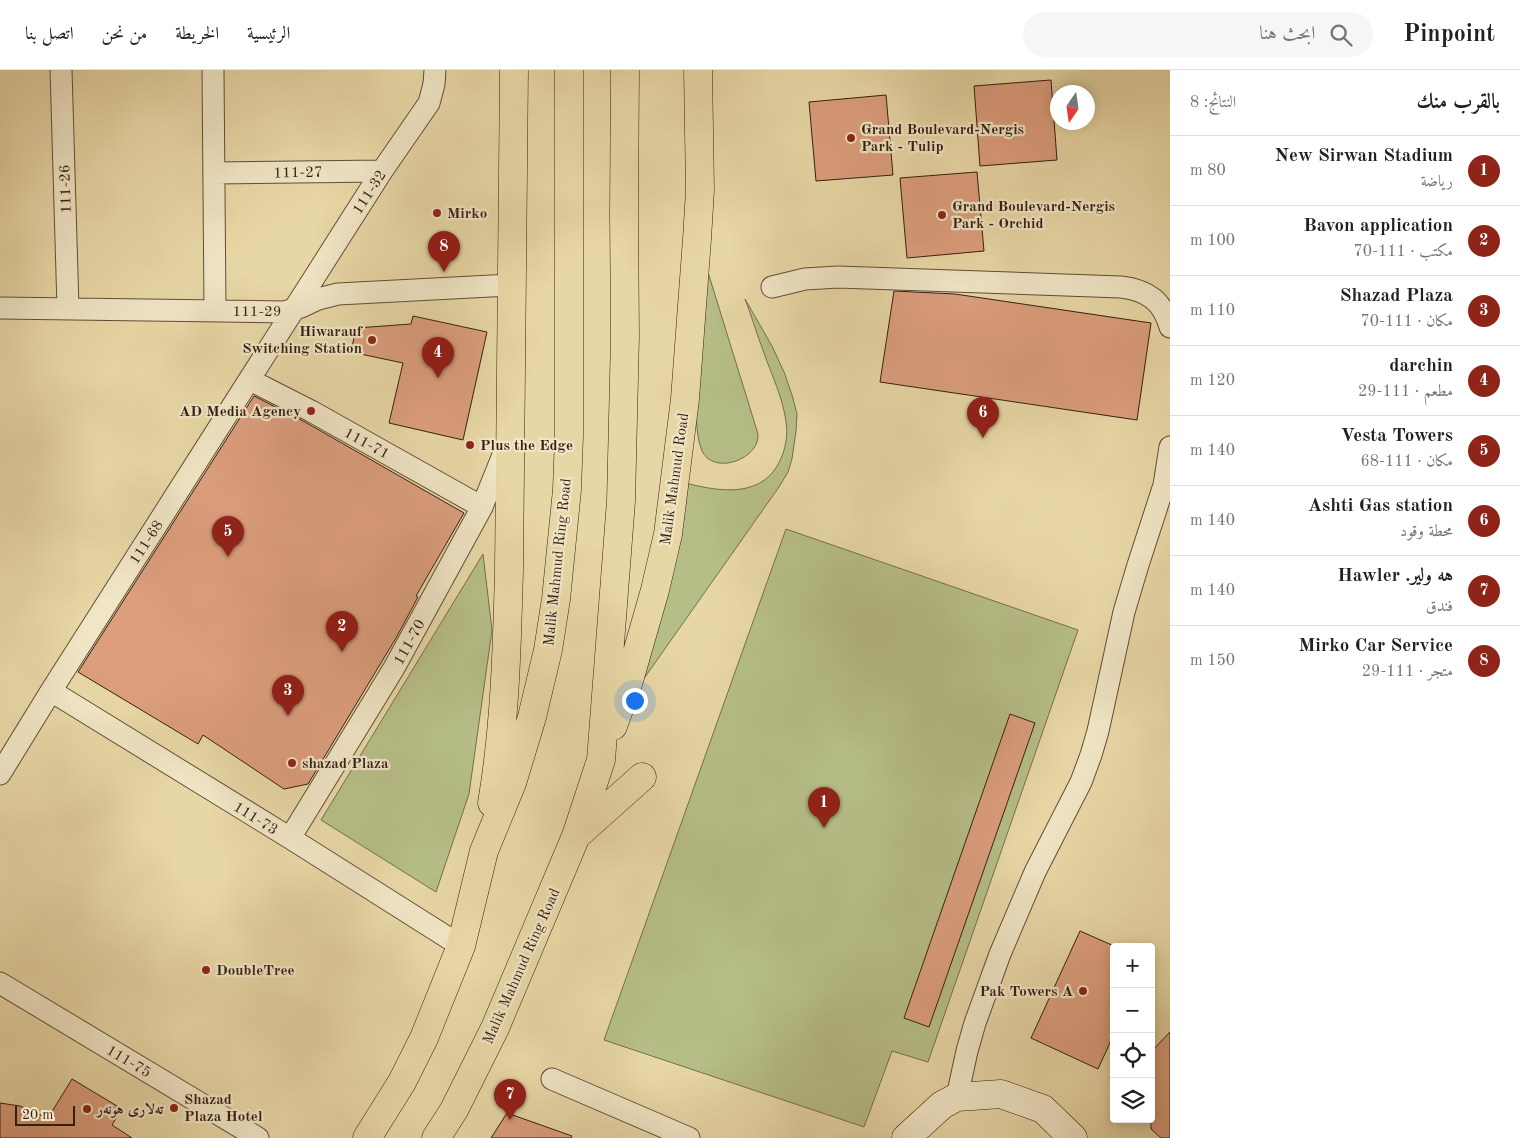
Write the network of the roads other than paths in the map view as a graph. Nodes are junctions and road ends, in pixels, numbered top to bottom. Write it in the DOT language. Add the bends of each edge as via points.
graph roads {
  1 [pos="61,70"];
  2 [pos="212,70"];
  3 [pos="435,70"];
  4 [pos="514,70"];
  5 [pos="569,70"];
  6 [pos="625,70"];
  7 [pos="698,70"];
  8 [pos="382,170"];
  9 [pos="214,173"];
  10 [pos="511,285"];
  11 [pos="772,287"];
  12 [pos="0,308"];
  13 [pos="68,308"];
  14 [pos="215,310"];
  15 [pos="293,310"];
  16 [pos="1170,326"];
  17 [pos="250,380"];
  18 [pos="510,436"];
  19 [pos="1170,447"];
  20 [pos="1167,484"];
  21 [pos="482,507"];
  22 [pos="51,691"];
  23 [pos="6,751"];
  24 [pos="601,760"];
  25 [pos="0,774"];
  26 [pos="642,777"];
  27 [pos="576,836"];
  28 [pos="290,838"];
  29 [pos="484,852"];
  30 [pos="461,946"];
  31 [pos="0,983"];
  32 [pos="552,1080"];
  33 [pos="957,1097"];
  34 [pos="258,1138"];
  35 [pos="367,1138"];
  36 [pos="436,1138"];
  37 [pos="689,1138"];
  38 [pos="906,1138"];
  39 [pos="1073,1138"];
  1 -- 13 [label="street, 111-26"];
  2 -- 9 [label="street"];
  3 -- 8 [label="street, 111-32" via="428,103"];
  4 -- 10 [label="highway"];
  5 -- 29 [label="highway, Malik Mahmud Ring Road" via="569,436 557,590 548,650 532,717 512,783"];
  6 -- 24 [label="highway, Malik Mahmud Ring Road" via="621,501"];
  7 -- 24 [label="highway, Malik Mahmud Road" via="700,190 697,240 685,399 668,534 628,684"];
  8 -- 9 [label="street, 111-27"];
  8 -- 15 [label="street, 111-32"];
  9 -- 14 [label="street"];
  10 -- 15 [label="street, 111-29" via="338,294"];
  10 -- 18 [label="highway"];
  11 -- 16 [label="street" via="830,277 1133,288 1154,298"];
  12 -- 13 [label="street, 111-29"];
  13 -- 14 [label="street, 111-29"];
  14 -- 15 [label="street, 111-29"];
  15 -- 17 [label="street, 111-68"];
  17 -- 21 [label="street, 111-71"];
  17 -- 22 [label="street, 111-68"];
  18 -- 21 [label="street, 111-70"];
  18 -- 29 [label="highway" via="507,651 495,782"];
  19 -- 20 [label="street"];
  20 -- 33 [label="street" via="1124,612 1091,755 1000,954 975,1023"];
  21 -- 28 [label="street, 111-70" via="394,668"];
  22 -- 23 [label="street, 111-68"];
  22 -- 28 [label="street, 111-73"];
  23 -- 25 [label="street, 111-68"];
  24 -- 27 [label="highway, Malik Mahmud Ring Road"];
  26 -- 27 [label="highway"];
  27 -- 36 [label="highway, Malik Mahmud Ring Road" via="495,1028 454,1110"];
  28 -- 30 [label="street, 111-73"];
  29 -- 30 [label="highway, Malik Mahmud Ring Road"];
  30 -- 35 [label="highway, Malik Mahmud Ring Road" via="424,1038 402,1082"];
  31 -- 34 [label="street, 111-75"];
  32 -- 37 [label="street"];
  33 -- 38 [label="street" via="942,1105"];
  33 -- 39 [label="street" via="1001,1094 1010,1097 1043,1109"];
}
